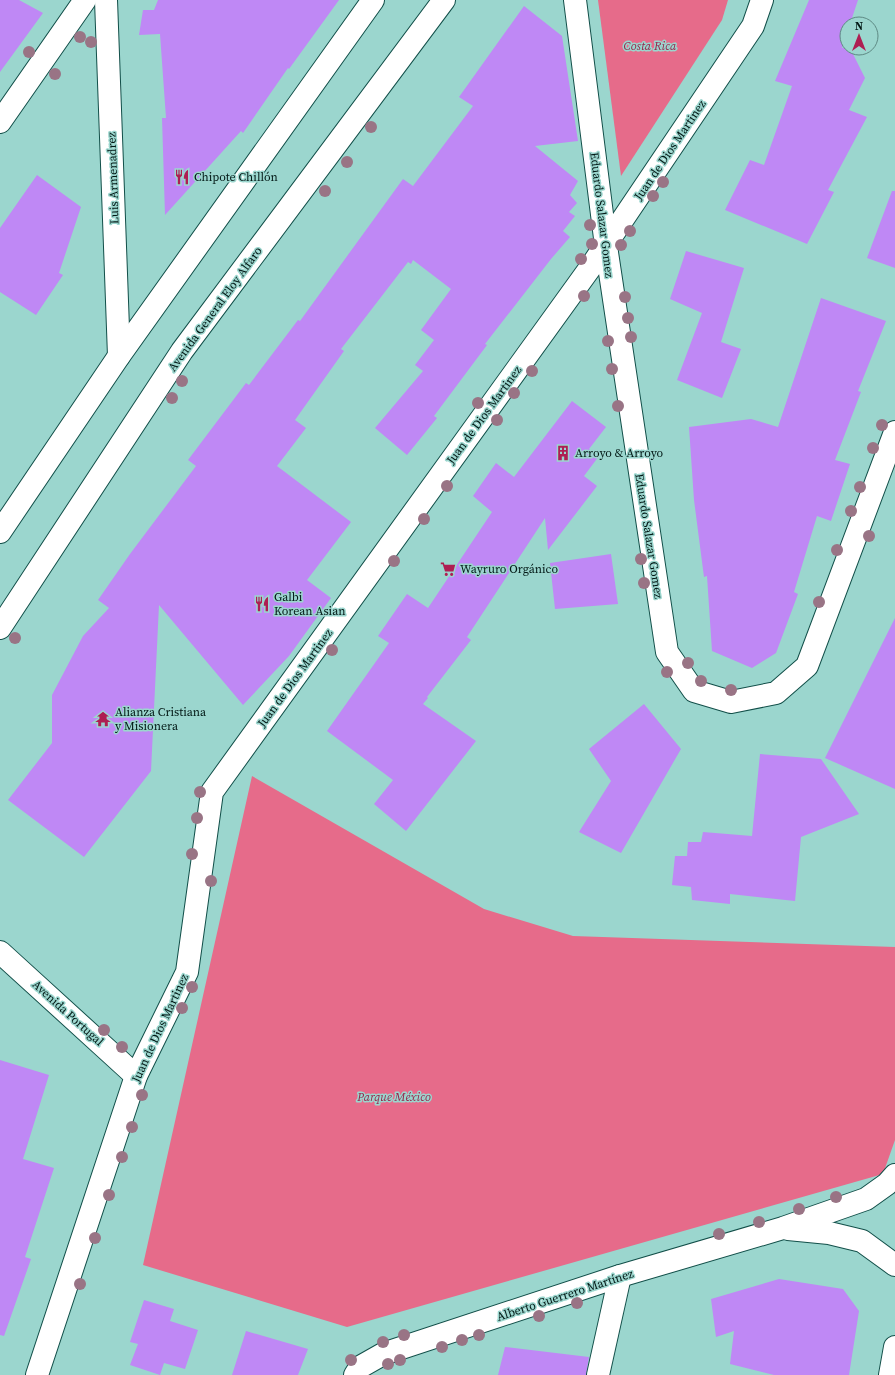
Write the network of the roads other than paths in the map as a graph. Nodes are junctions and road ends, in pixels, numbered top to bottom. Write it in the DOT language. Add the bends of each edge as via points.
graph roads {
  1 [pos="86,0"];
  2 [pos="106,0"];
  3 [pos="373,0"];
  4 [pos="444,0"];
  5 [pos="575,0"];
  6 [pos="762,0"];
  7 [pos="0,122"];
  8 [pos="606,246"];
  9 [pos="119,356"];
  10 [pos="895,432"];
  11 [pos="0,532"];
  12 [pos="0,628"];
  13 [pos="0,952"];
  14 [pos="136,1076"];
  15 [pos="895,1175"];
  16 [pos="783,1228"];
  17 [pos="895,1265"];
  18 [pos="620,1276"];
  19 [pos="895,1347"];
  20 [pos="37,1375"];
  21 [pos="355,1375"];
  22 [pos="598,1375"];
  23 [pos="890,1375"];
  1 -- 7 [label="street"];
  2 -- 9 [label="street, Luis Armenadrez"];
  3 -- 9 [label="street"];
  4 -- 12 [label="street, Avenida General Eloy Alfaro" via="182,351"];
  5 -- 8 [label="street, Eduardo Salazar Gomez"];
  6 -- 8 [label="street, Juan de Dios Martinez" via="753,26"];
  8 -- 10 [label="street, Eduardo Salazar Gomez" via="667,652 694,691 731,702 776,693 807,666"];
  8 -- 14 [label="street, Juan de Dios Martinez" via="212,792 187,972"];
  9 -- 11 [label="street"];
  13 -- 14 [label="street, Avenida Portugal"];
  14 -- 20 [label="street, Juan de Dios Martinez"];
  15 -- 16 [label="street, Alberto Guerrero Martínez" via="866,1199"];
  16 -- 17 [label="street, Alberto Guerrero Martínez" via="829,1233 862,1241"];
  16 -- 18 [label="street, Alberto Guerrero Martínez"];
  18 -- 21 [label="street, Alberto Guerrero Martínez" via="383,1354 360,1367"];
  18 -- 22 [label="street"];
  19 -- 23 [label="street"];
}
